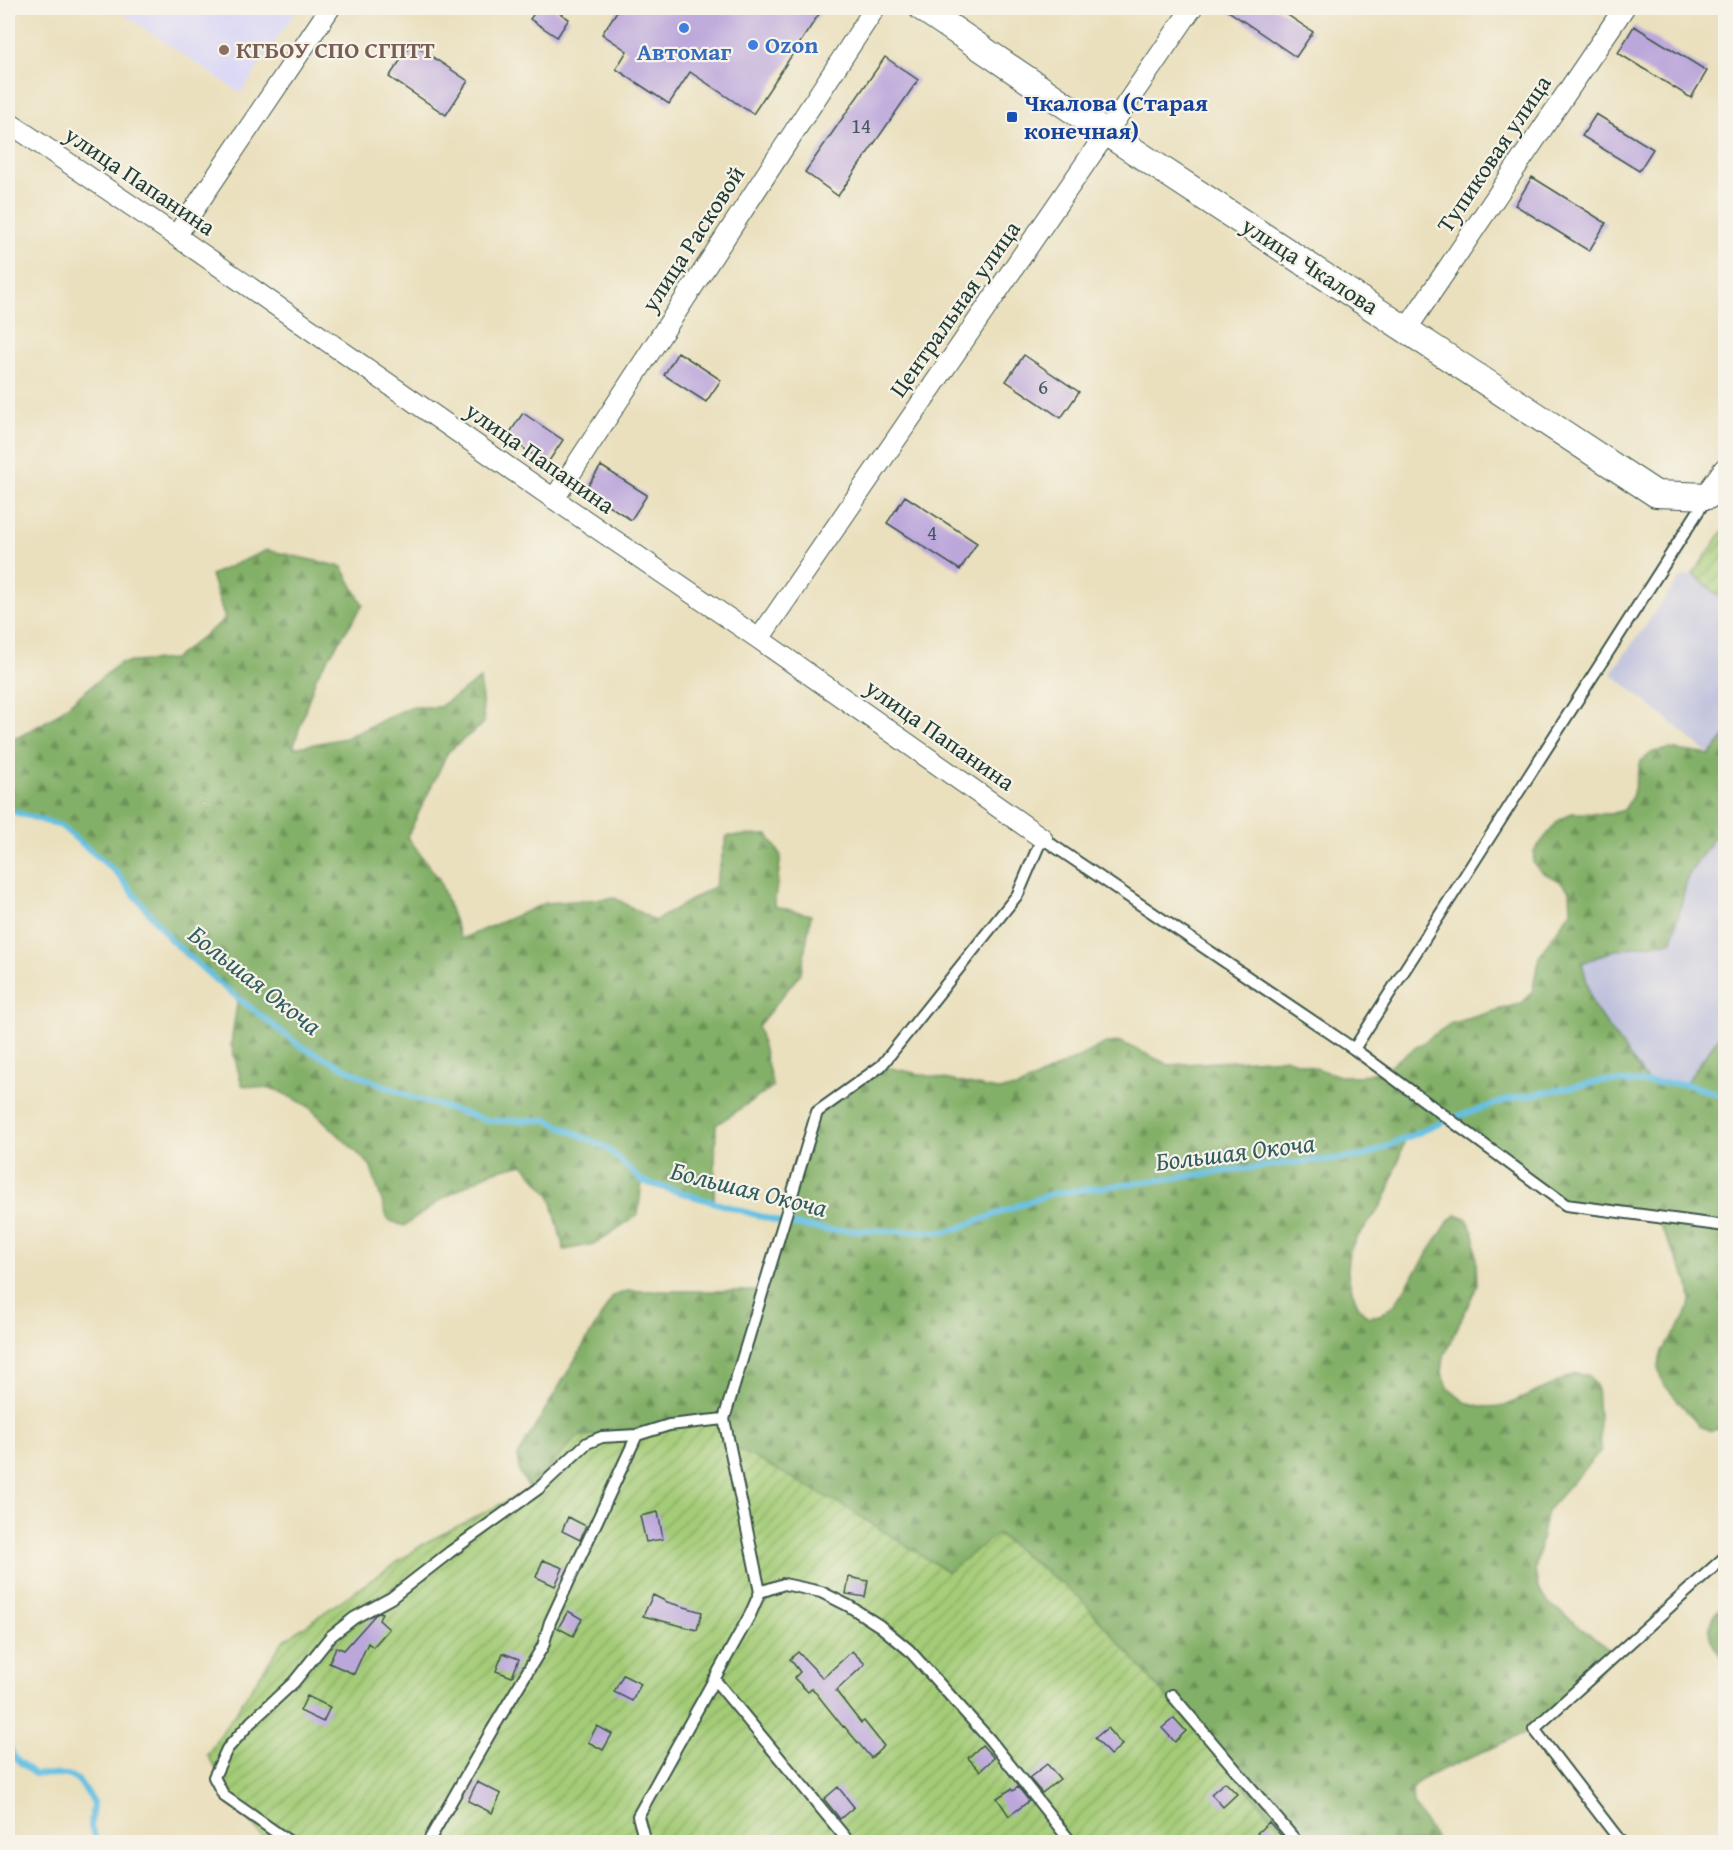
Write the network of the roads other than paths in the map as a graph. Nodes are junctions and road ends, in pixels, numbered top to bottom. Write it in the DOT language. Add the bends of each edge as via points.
graph roads {
  1 [pos="330,8"];
  2 [pos="874,8"];
  3 [pos="922,8"];
  4 [pos="1192,8"];
  5 [pos="1624,8"];
  6 [pos="8,122"];
  7 [pos="1107,133"];
  8 [pos="176,236"];
  9 [pos="1406,330"];
  10 [pos="1725,471"];
  11 [pos="1708,496"];
  12 [pos="554,499"];
  13 [pos="759,639"];
  14 [pos="1042,838"];
  15 [pos="1354,1049"];
  16 [pos="1725,1226"];
  17 [pos="724,1419"];
  18 [pos="637,1435"];
  19 [pos="1725,1556"];
  20 [pos="760,1592"];
  21 [pos="714,1679"];
  22 [pos="1172,1695"];
  23 [pos="290,1842"];
  24 [pos="428,1842"];
  25 [pos="645,1842"];
  26 [pos="849,1842"];
  27 [pos="1071,1842"];
  28 [pos="1298,1842"];
  29 [pos="1621,1842"];
  1 -- 8 [label="street"];
  2 -- 12 [label="street, улица Расковой"];
  3 -- 7 [label="street, улица Чкалова"];
  4 -- 7 [label="street, Центральная улица"];
  5 -- 9 [label="street, Тупиковая улица"];
  6 -- 8 [label="street, улица Папанина"];
  7 -- 9 [label="street, улица Чкалова"];
  7 -- 13 [label="street, Центральная улица"];
  8 -- 12 [label="street, улица Папанина"];
  9 -- 11 [label="street, улица Чкалова" via="1656,494"];
  10 -- 11 [label="street"];
  11 -- 15 [label="lane"];
  12 -- 13 [label="street, улица Папанина"];
  13 -- 14 [label="street, улица Папанина"];
  14 -- 15 [label="lane"];
  14 -- 17 [label="lane" via="1018,894 882,1066 817,1112"];
  15 -- 16 [label="lane" via="1566,1205"];
  17 -- 18 [label="lane" via="669,1425"];
  17 -- 20 [label="lane"];
  18 -- 23 [label="lane" via="602,1437 587,1443 538,1488 391,1598 354,1618 331,1636 294,1682 227,1749 214,1777 224,1797"];
  18 -- 24 [label="lane" via="550,1622 543,1646"];
  19 -- 29 [label="lane" via="1534,1730"];
  20 -- 21 [label="lane"];
  20 -- 27 [label="lane" via="784,1584 821,1592 880,1626 909,1650 990,1740"];
  21 -- 25 [label="lane" via="638,1816"];
  21 -- 26 [label="lane"];
  22 -- 28 [label="lane"];
}
